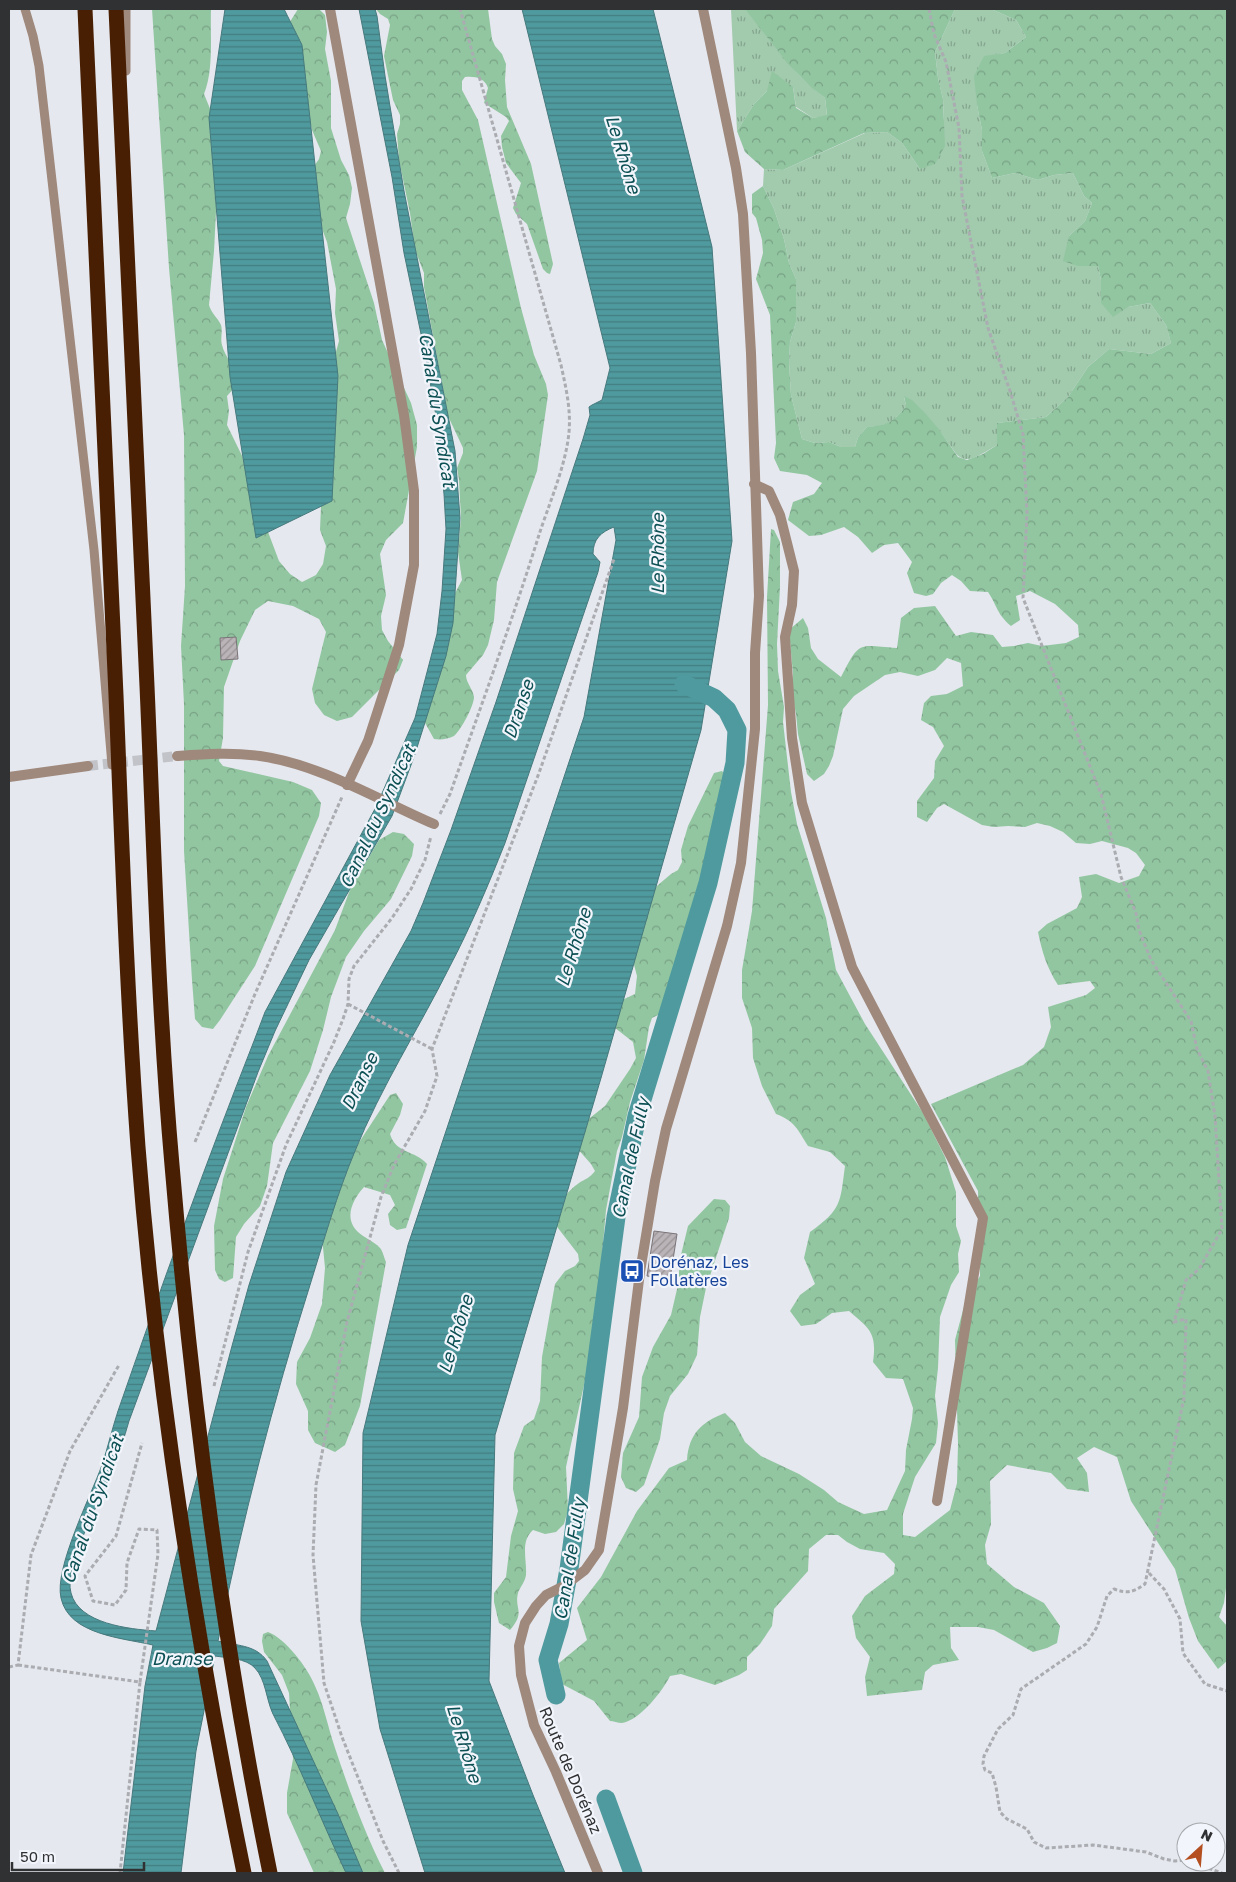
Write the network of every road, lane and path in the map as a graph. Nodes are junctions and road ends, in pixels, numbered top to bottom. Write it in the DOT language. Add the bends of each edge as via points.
graph roads {
  1 [pos="25,9"];
  2 [pos="85,9"];
  3 [pos="116,9"];
  4 [pos="126,9"];
  5 [pos="330,9"];
  6 [pos="460,9"];
  7 [pos="703,9"];
  8 [pos="929,9"];
  9 [pos="126,216"];
  10 [pos="754,484"];
  11 [pos="614,559"];
  12 [pos="177,756"];
  13 [pos="88,766"];
  14 [pos="9,777"];
  15 [pos="347,785"];
  16 [pos="434,824"];
  17 [pos="128,958"];
  18 [pos="348,1004"];
  19 [pos="432,1049"];
  20 [pos="195,1142"];
  21 [pos="119,1365"];
  22 [pos="214,1386"];
  23 [pos="142,1443"];
  24 [pos="937,1501"];
  25 [pos="1148,1573"];
  26 [pos="18,1665"];
  27 [pos="9,1667"];
  28 [pos="140,1682"];
  29 [pos="1227,1689"];
  30 [pos="1176,1861"];
  31 [pos="120,1873"];
  32 [pos="244,1873"];
  33 [pos="270,1873"];
  34 [pos="399,1873"];
  35 [pos="598,1873"];
  1 -- 17 [label="lane" via="39,66 86,475"];
  2 -- 17 [label="highway"];
  3 -- 9 [label="highway"];
  4 -- 9 [label="lane"];
  5 -- 15 [label="street" via="404,415 414,491 414,564 399,645 368,741"];
  6 -- 16 [label="path" via="561,365 570,422 562,462 521,591 450,794"];
  7 -- 10 [label="street" via="743,214"];
  8 -- 25 [label="path" via="934,34 946,62 959,128 962,196 988,328 1023,434 1027,513 1023,598 1101,794 1121,876 1151,960 1191,1022 1197,1049 1208,1072 1215,1116 1222,1229 1199,1269 1186,1280 1174,1322 1186,1319 1184,1398"];
  9 -- 33 [label="highway" via="159,954 172,1162 192,1371 219,1586 235,1692"];
  10 -- 24 [label="street" via="769,491 780,515 794,571 792,605 785,637 792,738 802,803 852,967 983,1218"];
  10 -- 35 [label="street, Route de Dorénaz" via="758,596 755,729 741,863 727,926 666,1129 649,1217 602,1537 595,1557 585,1570 546,1596 536,1606 520,1635 520,1675 534,1725"];
  11 -- 19 [label="path" via="539,773"];
  12 -- 15 [label="street" via="224,753 261,756 321,773"];
  13 -- 14 [label="street"];
  15 -- 16 [label="street"];
  15 -- 20 [label="path" via="255,994"];
  16 -- 18 [label="path" via="424,860 411,889 354,966 349,979"];
  17 -- 32 [label="highway" via="138,1147 161,1374 188,1569"];
  18 -- 19 [label="path"];
  18 -- 22 [label="path" via="286,1145 236,1295"];
  19 -- 34 [label="path" via="437,1076 426,1111 394,1165 381,1197 350,1313 316,1485 314,1555 324,1683 383,1841"];
  21 -- 26 [label="path" via="70,1451 31,1555"];
  23 -- 28 [label="path" via="116,1536 85,1576 93,1601 115,1605 126,1590 127,1564 139,1529 157,1530 158,1554"];
  25 -- 29 [label="path" via="1164,1589 1180,1619 1183,1653 1205,1684"];
  25 -- 30 [label="path" via="1145,1584 1137,1590 1124,1593 1114,1589 1107,1596 1098,1627 1086,1644 1021,1689 1013,1715 998,1729 983,1764 985,1770 992,1773 1000,1812 1027,1828 1034,1842 1046,1848 1093,1845 1146,1852"];
  26 -- 27 [label="path"];
  26 -- 28 [label="path"];
  28 -- 31 [label="path"];
}
